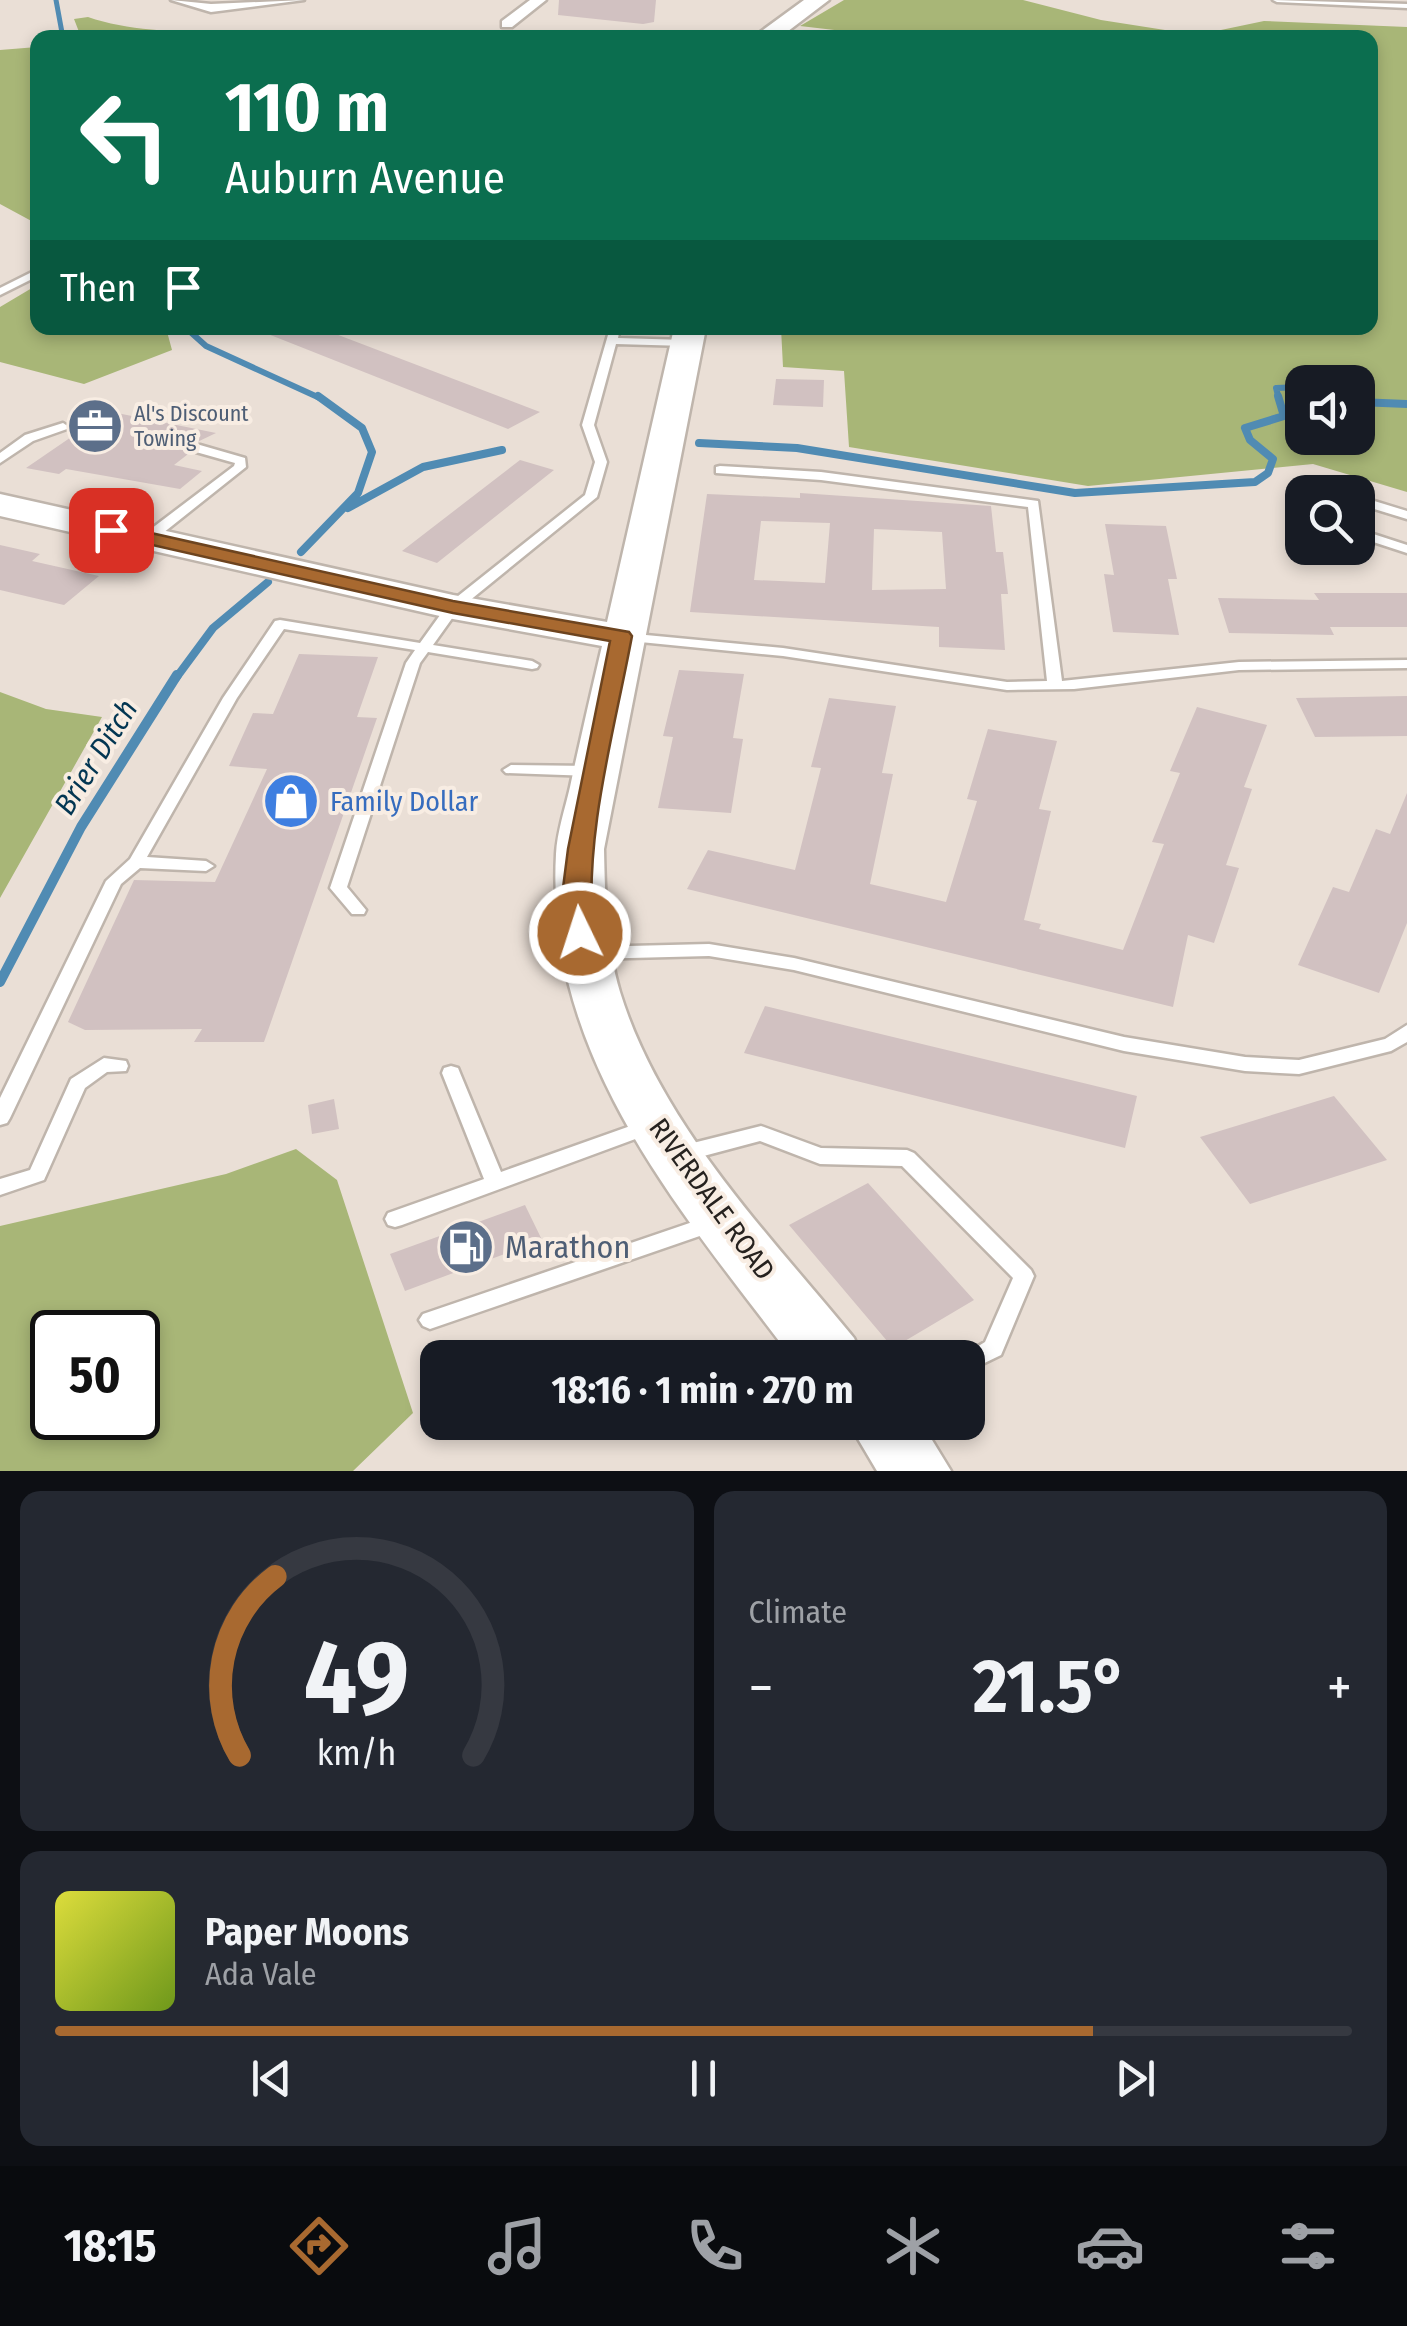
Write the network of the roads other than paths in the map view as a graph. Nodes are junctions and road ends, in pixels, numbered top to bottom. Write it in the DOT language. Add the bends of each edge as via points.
graph roads {
  1 [pos="178,0"];
  2 [pos="297,0"];
  3 [pos="539,0"];
  4 [pos="818,0"];
  5 [pos="1277,0"];
  6 [pos="280,2"];
  7 [pos="1407,10"];
  8 [pos="507,24"];
  9 [pos="775,30"];
  10 [pos="30,276"];
  11 [pos="0,292"];
  12 [pos="613,335"];
  13 [pos="688,335"];
  14 [pos="63,427"];
  15 [pos="200,448"];
  16 [pos="0,459"];
  17 [pos="720,470"];
  18 [pos="0,504"];
  19 [pos="1375,505"];
  20 [pos="1407,515"];
  21 [pos="148,538"];
  22 [pos="1375,538"];
  23 [pos="1407,548"];
  24 [pos="453,607"];
  25 [pos="622,636"];
  26 [pos="424,648"];
  27 [pos="1407,664"];
  28 [pos="532,665"];
  29 [pos="1055,686"];
  30 [pos="511,770"];
  31 [pos="595,771"];
  32 [pos="136,862"];
  33 [pos="206,866"];
  34 [pos="358,910"];
  35 [pos="582,953"];
  36 [pos="1407,1032"];
  37 [pos="119,1066"];
  38 [pos="450,1072"];
  39 [pos="0,1118"];
  40 [pos="665,1140"];
  41 [pos="494,1182"];
  42 [pos="0,1186"];
  43 [pos="395,1219"];
  44 [pos="722,1220"];
  45 [pos="430,1320"];
  46 [pos="817,1340"];
  47 [pos="985,1352"];
  48 [pos="895,1440"];
  49 [pos="918,1471"];
  1 -- 6 [label="street" via="211,8"];
  2 -- 6 [label="street"];
  3 -- 8 [label="street"];
  4 -- 9 [label="main road"];
  5 -- 7 [label="lane"];
  10 -- 11 [label="lane"];
  12 -- 24 [label="lane" via="588,425 600,462 590,497"];
  13 -- 25 [label="main road, RIVERDALE ROAD"];
  14 -- 16 [label="lane" via="29,438"];
  15 -- 21 [label="lane" via="233,456 240,467"];
  17 -- 29 [label="lane" via="1034,504"];
  18 -- 21 [label="main road"];
  19 -- 20 [label="lane"];
  21 -- 24 [label="main road"];
  22 -- 23 [label="lane"];
  24 -- 25 [label="main road"];
  24 -- 26 [label="lane"];
  25 -- 29 [label="lane" via="783,652 968,682"];
  25 -- 31 [label="main road, RIVERDALE ROAD"];
  26 -- 28 [label="lane"];
  26 -- 32 [label="lane" via="280,624"];
  26 -- 34 [label="lane" via="413,662 338,888"];
  27 -- 29 [label="lane" via="1239,666"];
  30 -- 31 [label="lane"];
  31 -- 35 [label="main road, RIVERDALE ROAD" via="576,888"];
  32 -- 33 [label="lane"];
  32 -- 39 [label="lane" via="114,881"];
  35 -- 36 [label="lane" via="693,950 777,961 1124,1044 1244,1064 1299,1067 1391,1044"];
  35 -- 40 [label="main road, RIVERDALE ROAD" via="612,1038"];
  37 -- 42 [label="lane" via="104,1064 78,1084 37,1175"];
  38 -- 41 [label="lane"];
  40 -- 41 [label="lane"];
  40 -- 44 [label="main road, RIVERDALE ROAD"];
  40 -- 47 [label="lane" via="761,1133 820,1156 907,1158 1024,1276 993,1348"];
  41 -- 43 [label="lane"];
  44 -- 45 [label="lane"];
  44 -- 46 [label="main road, RIVERDALE ROAD"];
  48 -- 49 [label="main road"];
}
